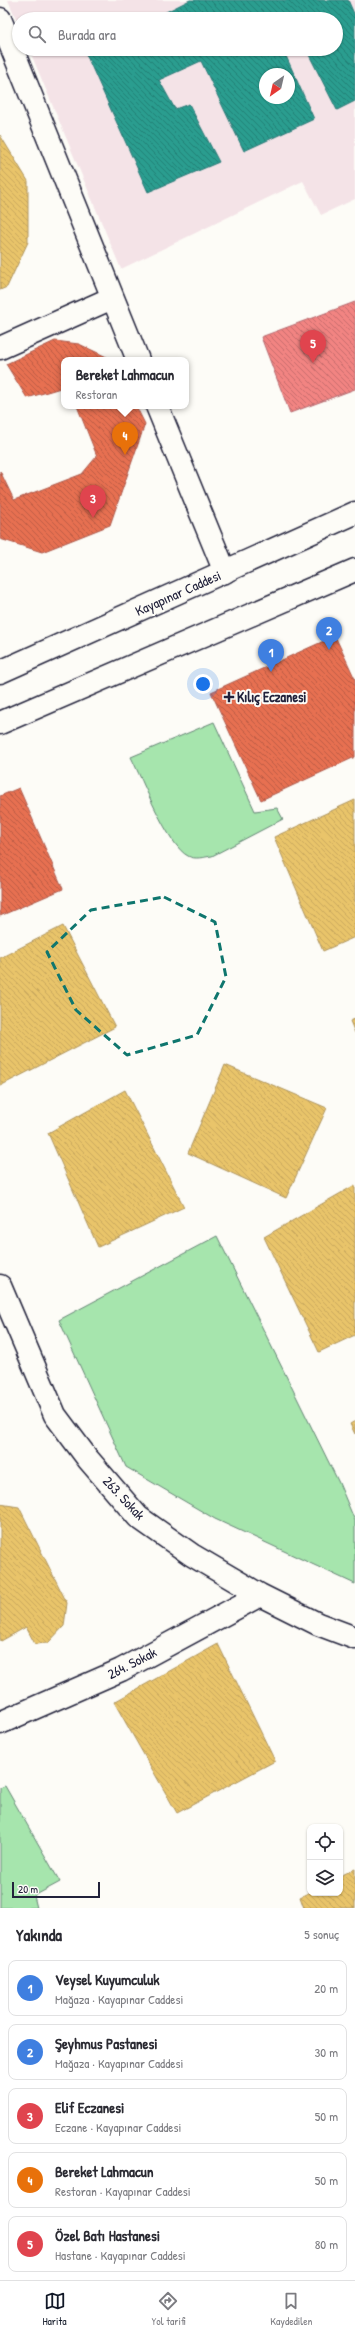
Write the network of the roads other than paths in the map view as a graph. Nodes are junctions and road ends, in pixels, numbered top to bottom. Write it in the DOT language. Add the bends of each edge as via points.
graph roads {
  1 [pos="0,19"];
  2 [pos="7,56"];
  3 [pos="112,298"];
  4 [pos="0,348"];
  5 [pos="137,357"];
  6 [pos="158,409"];
  7 [pos="355,513"];
  8 [pos="355,570"];
  9 [pos="225,572"];
  10 [pos="0,672"];
  11 [pos="0,723"];
  12 [pos="0,1286"];
  13 [pos="260,1595"];
  14 [pos="355,1638"];
  15 [pos="0,1723"];
  1 -- 2 [label="street"];
  2 -- 3 [label="street"];
  3 -- 4 [label="street"];
  3 -- 5 [label="street"];
  6 -- 9 [label="street"];
  7 -- 9 [label="street, Kayapınar Caddesi"];
  8 -- 11 [label="street"];
  9 -- 10 [label="street, Kayapınar Caddesi"];
  12 -- 13 [label="street, 263. Sokak" via="55,1415 88,1459 138,1517 192,1555"];
  13 -- 14 [label="street, 263. Sokak" via="318,1624"];
  13 -- 15 [label="street, 264. Sokak" via="121,1670"];
}
